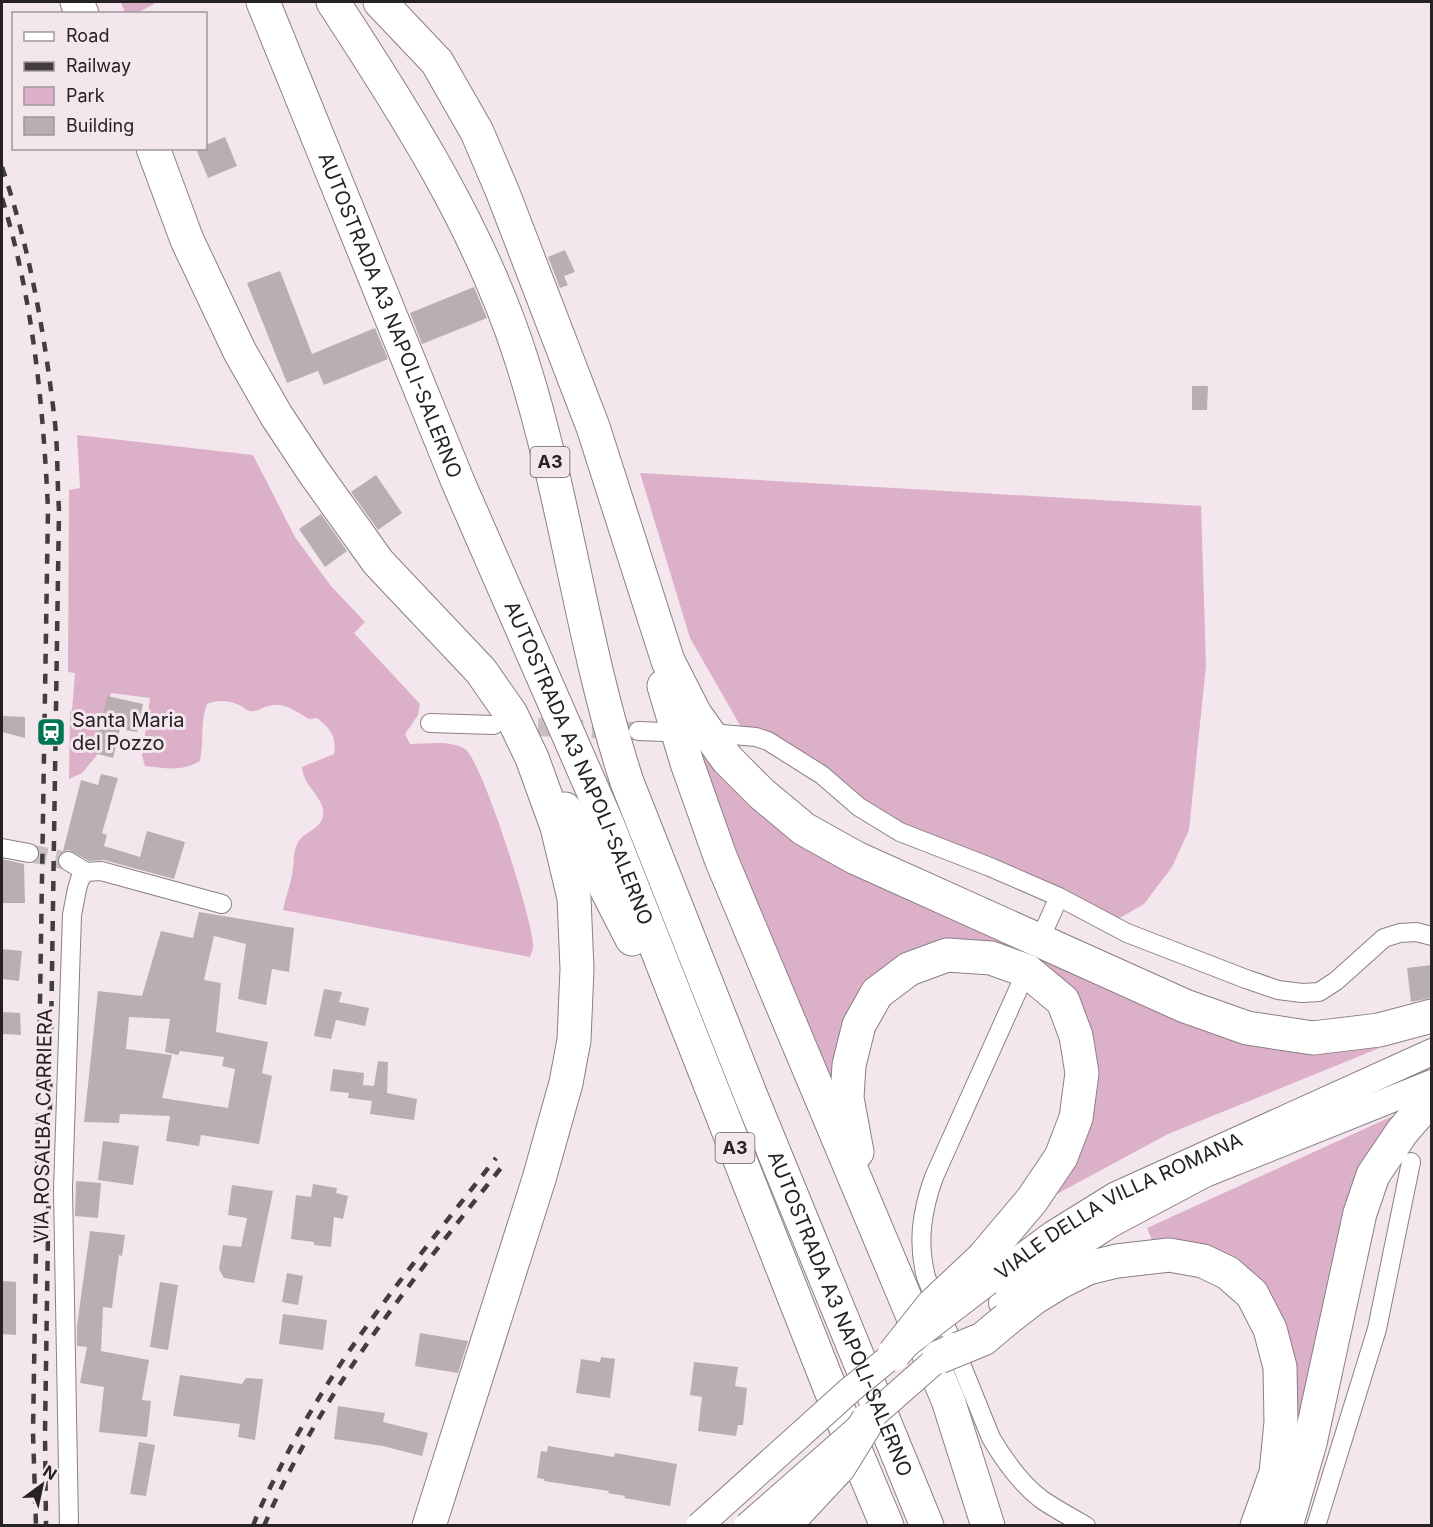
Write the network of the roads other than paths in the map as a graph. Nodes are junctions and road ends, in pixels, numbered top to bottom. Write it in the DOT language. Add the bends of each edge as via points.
graph roads {
  1 [pos="263,2"];
  2 [pos="333,2"];
  3 [pos="380,2"];
  4 [pos="145,150"];
  5 [pos="154,150"];
  6 [pos="168,194"];
  7 [pos="626,532"];
  8 [pos="502,719"];
  9 [pos="430,723"];
  10 [pos="638,731"];
  11 [pos="665,732"];
  12 [pos="722,734"];
  13 [pos="2,848"];
  14 [pos="29,853"];
  15 [pos="68,861"];
  16 [pos="86,872"];
  17 [pos="1059,897"];
  18 [pos="222,904"];
  19 [pos="1045,928"];
  20 [pos="1431,936"];
  21 [pos="1022,981"];
  22 [pos="1431,1016"];
  23 [pos="1431,1052"];
  24 [pos="1431,1083"];
  25 [pos="1431,1097"];
  26 [pos="730,1137"];
  27 [pos="1411,1162"];
  28 [pos="868,1213"];
  29 [pos="986,1270"];
  30 [pos="1002,1313"];
  31 [pos="894,1354"];
  32 [pos="939,1357"];
  33 [pos="948,1400"];
  34 [pos="856,1420"];
  35 [pos="69,1526"];
  36 [pos="429,1526"];
  37 [pos="699,1526"];
  38 [pos="747,1526"];
  39 [pos="784,1526"];
  40 [pos="866,1526"];
  41 [pos="887,1526"];
  42 [pos="927,1526"];
  43 [pos="988,1526"];
  44 [pos="1011,1526"];
  45 [pos="1086,1526"];
  46 [pos="1257,1526"];
  47 [pos="1286,1526"];
  48 [pos="1316,1526"];
  1 -- 26 [label="highway, AUTOSTRADA A3 NAPOLI-SALERNO / A3" via="453,472 607,823"];
  2 -- 42 [label="highway, AUTOSTRADA A3 NAPOLI-SALERNO / A3" via="441,177 493,280 522,360 548,454 598,680 627,782"];
  3 -- 7 [label="highway" via="437,62 477,132 593,427"];
  4 -- 6 [label="highway"];
  5 -- 6 [label="highway, A3"];
  6 -- 8 [label="highway, A3" via="240,352 313,471 378,562 481,671"];
  7 -- 22 [label="highway" via="668,661 695,714 727,759 804,829 856,858 1185,1006 1247,1028 1313,1038 1378,1030"];
  7 -- 28 [label="highway" via="667,697 721,859"];
  8 -- 9 [label="street"];
  8 -- 26 [label="highway, A3" via="593,861"];
  8 -- 36 [label="highway, A3" via="532,758 557,827 574,898 574,1040 539,1179"];
  10 -- 11 [label="street"];
  12 -- 17 [label="street" via="768,741 900,832"];
  13 -- 14 [label="street"];
  15 -- 16 [label="street"];
  16 -- 18 [label="street" via="101,871"];
  16 -- 35 [label="street, VIA ROSALBA CARRIERA" via="76,889 72,915 64,1143"];
  17 -- 19 [label="street"];
  17 -- 20 [label="street" via="1127,933 1278,990 1302,993 1319,992 1384,938 1416,932"];
  21 -- 45 [label="street" via="931,1186 922,1226 923,1263 1003,1457 1040,1498"];
  23 -- 29 [label="main road, VIALE DELLA VILLA ROMANA" via="1116,1195"];
  24 -- 30 [label="main road, VIALE DELLA VILLA ROMANA" via="1205,1174 1057,1259"];
  25 -- 47 [label="highway" via="1372,1175 1360,1213 1310,1443"];
  26 -- 34 [label="highway, AUTOSTRADA A3 NAPOLI-SALERNO / A3"];
  27 -- 48 [label="street" via="1377,1329"];
  28 -- 29 [label="highway" via="847,1098 849,1065 859,1025 877,993 909,969 947,955 991,958 1028,971 1063,1001 1076,1036 1082,1073 1076,1118 1061,1158"];
  28 -- 33 [label="highway"];
  29 -- 31 [label="highway, bridge" via="932,1306"];
  30 -- 32 [label="highway, bridge" via="983,1339"];
  30 -- 46 [label="highway" via="1088,1268 1117,1261 1169,1255 1203,1261 1228,1273 1252,1294 1270,1329 1280,1367 1281,1422 1276,1473"];
  31 -- 37 [label="main road, bridge"];
  32 -- 34 [label="main road, bridge"];
  33 -- 43 [label="highway"];
  33 -- 44 [label="highway"];
  34 -- 38 [label="main road, bridge"];
  34 -- 39 [label="highway, bridge" via="839,1467"];
  34 -- 40 [label="highway"];
  34 -- 41 [label="highway, AUTOSTRADA A3 NAPOLI-SALERNO / A3"];
}
